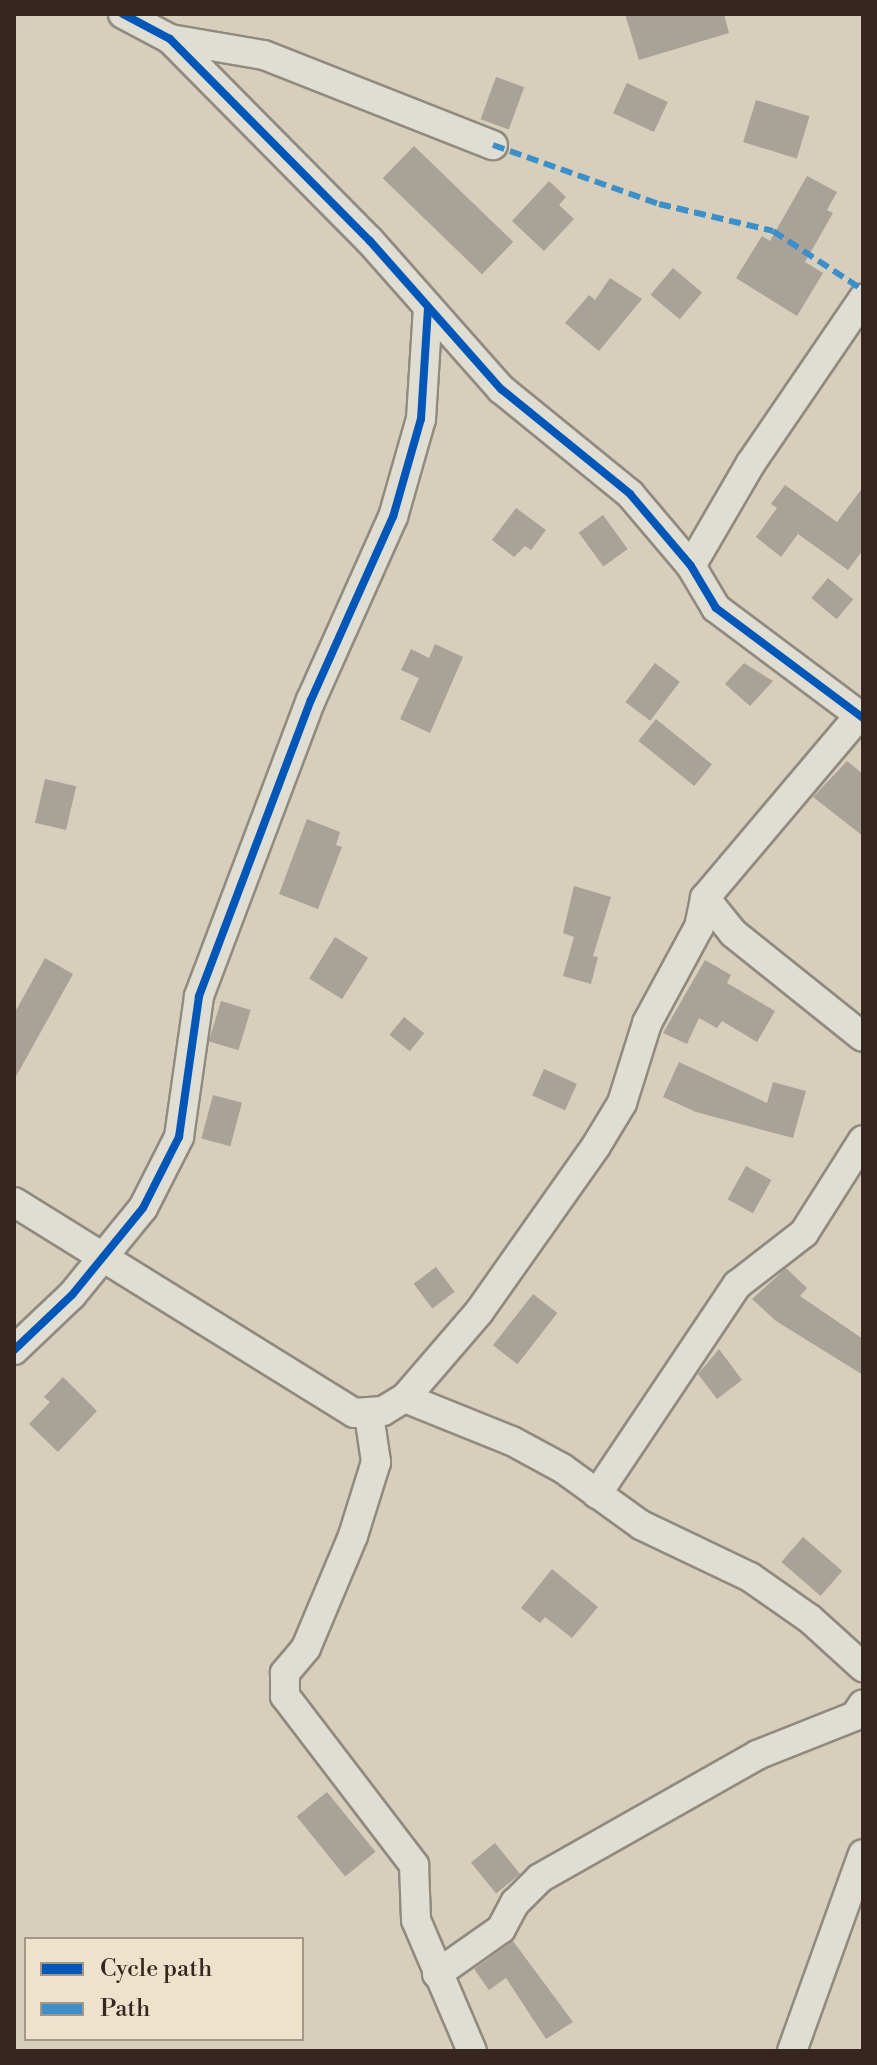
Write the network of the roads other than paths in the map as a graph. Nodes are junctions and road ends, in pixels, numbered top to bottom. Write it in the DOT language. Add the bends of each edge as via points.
graph roads {
  1 [pos="123,14"];
  2 [pos="170,39"];
  3 [pos="493,145"];
  4 [pos="863,299"];
  5 [pos="428,308"];
  6 [pos="691,566"];
  7 [pos="861,717"];
  8 [pos="705,898"];
  9 [pos="863,1037"];
  10 [pos="863,1140"];
  11 [pos="14,1202"];
  12 [pos="101,1256"];
  13 [pos="14,1350"];
  14 [pos="405,1398"];
  15 [pos="369,1415"];
  16 [pos="597,1494"];
  17 [pos="863,1667"];
  18 [pos="863,1704"];
  19 [pos="863,1854"];
  20 [pos="437,1974"];
  21 [pos="472,2051"];
  22 [pos="792,2051"];
  1 -- 2 [label="street"];
  2 -- 3 [label="street" via="264,55"];
  2 -- 5 [label="street" via="370,241"];
  4 -- 6 [label="street" via="751,463"];
  5 -- 6 [label="street" via="501,389 630,494"];
  5 -- 12 [label="street" via="421,419 393,517 311,700 199,996 179,1137 143,1208"];
  6 -- 7 [label="street" via="716,608"];
  7 -- 8 [label="street"];
  8 -- 9 [label="street" via="733,933"];
  8 -- 14 [label="street" via="699,927 647,1023 622,1103 603,1135 479,1312"];
  10 -- 16 [label="street" via="804,1233 737,1285"];
  11 -- 12 [label="street"];
  12 -- 13 [label="street" via="72,1295"];
  12 -- 15 [label="street" via="354,1413"];
  14 -- 15 [label="street"];
  14 -- 16 [label="street" via="512,1441"];
  15 -- 20 [label="street" via="376,1462 353,1536 306,1648 285,1673 285,1696 414,1865 416,1920"];
  16 -- 17 [label="street" via="641,1525 750,1577 810,1619"];
  18 -- 20 [label="street" via="855,1716 757,1755 540,1878 515,1903 501,1929"];
  19 -- 22 [label="street"];
  20 -- 21 [label="street"];
}
